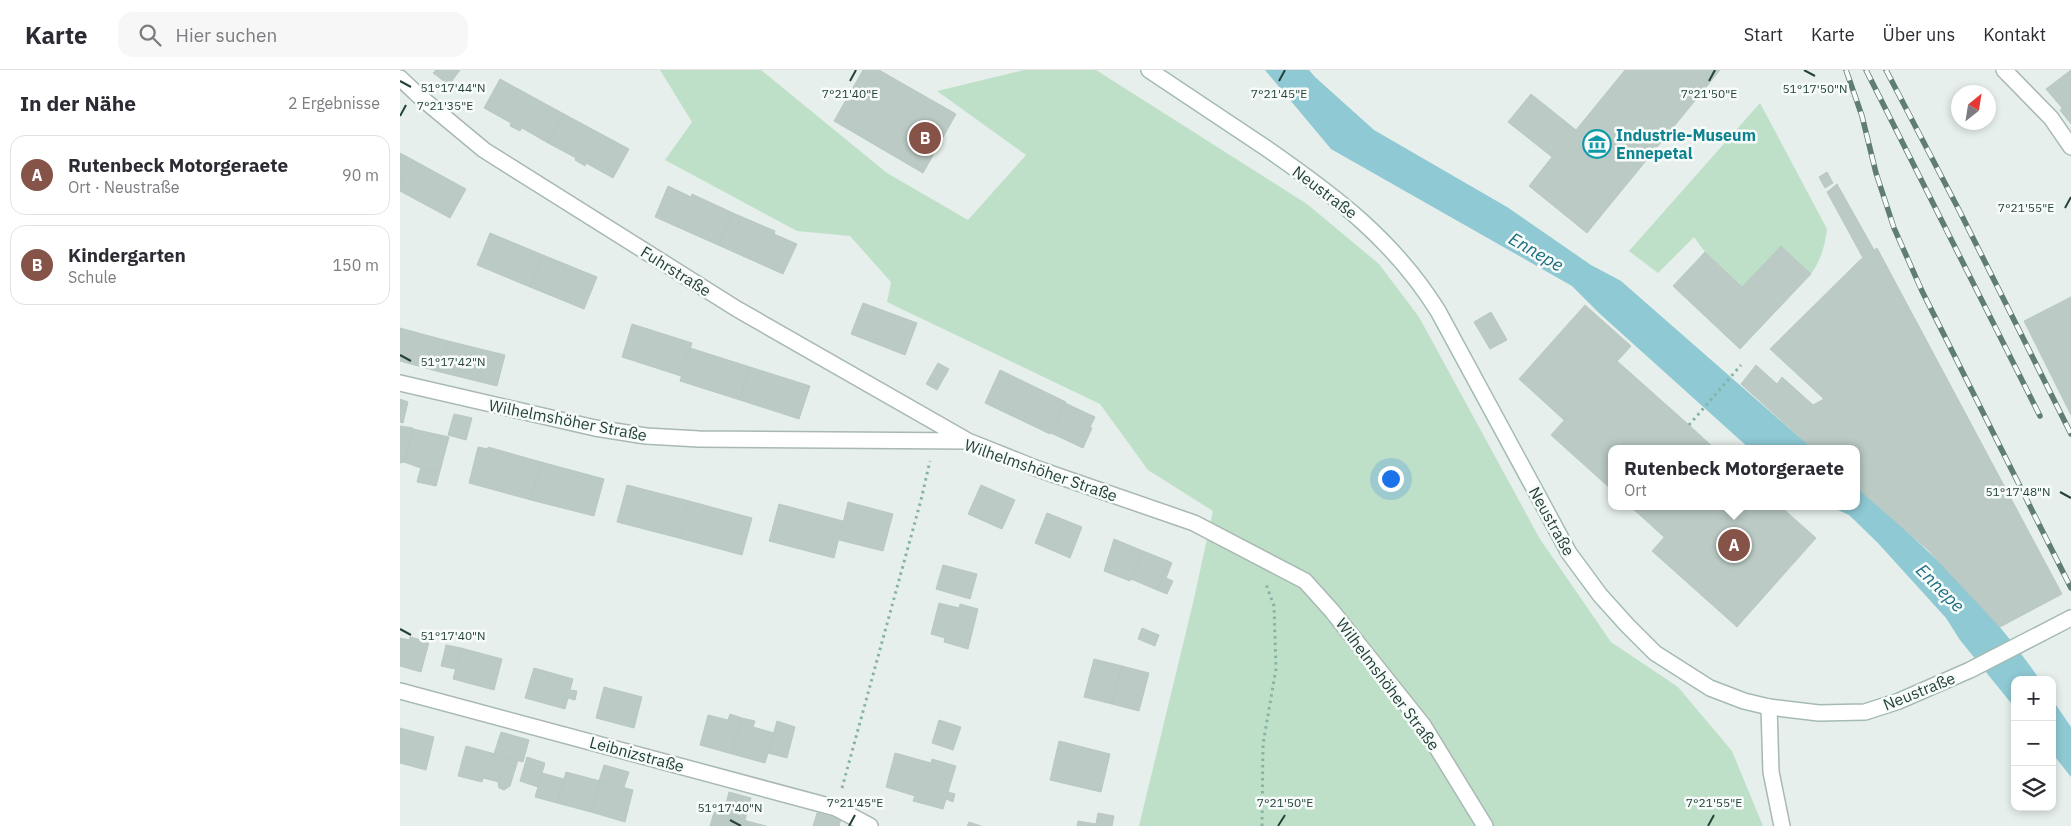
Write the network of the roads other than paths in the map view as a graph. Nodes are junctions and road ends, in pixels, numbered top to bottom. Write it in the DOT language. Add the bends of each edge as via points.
graph roads {
  1 [pos="1150,70"];
  2 [pos="2004,70"];
  3 [pos="400,78"];
  4 [pos="2071,147"];
  5 [pos="400,383"];
  6 [pos="968,441"];
  7 [pos="2071,618"];
  8 [pos="400,691"];
  9 [pos="1769,708"];
  10 [pos="870,826"];
  11 [pos="1485,826"];
  12 [pos="1782,826"];
  1 -- 9 [label="street, Neustraße" via="1315,182 1391,248 1438,311 1569,553 1600,595 1655,653 1710,688"];
  2 -- 4 [label="street" via="2051,118"];
  3 -- 6 [label="street, Fuhrstraße" via="484,150 737,309"];
  5 -- 6 [label="street, Wilhelmshöher Straße" via="595,428 646,436"];
  6 -- 11 [label="street, Wilhelmshöher Straße" via="1194,523 1305,581 1423,725"];
  7 -- 9 [label="street, Neustraße" via="1970,670 1865,712 1819,713"];
  8 -- 10 [label="street, Leibnizstraße" via="836,808"];
  9 -- 12 [label="street" via="1770,772"];
}
